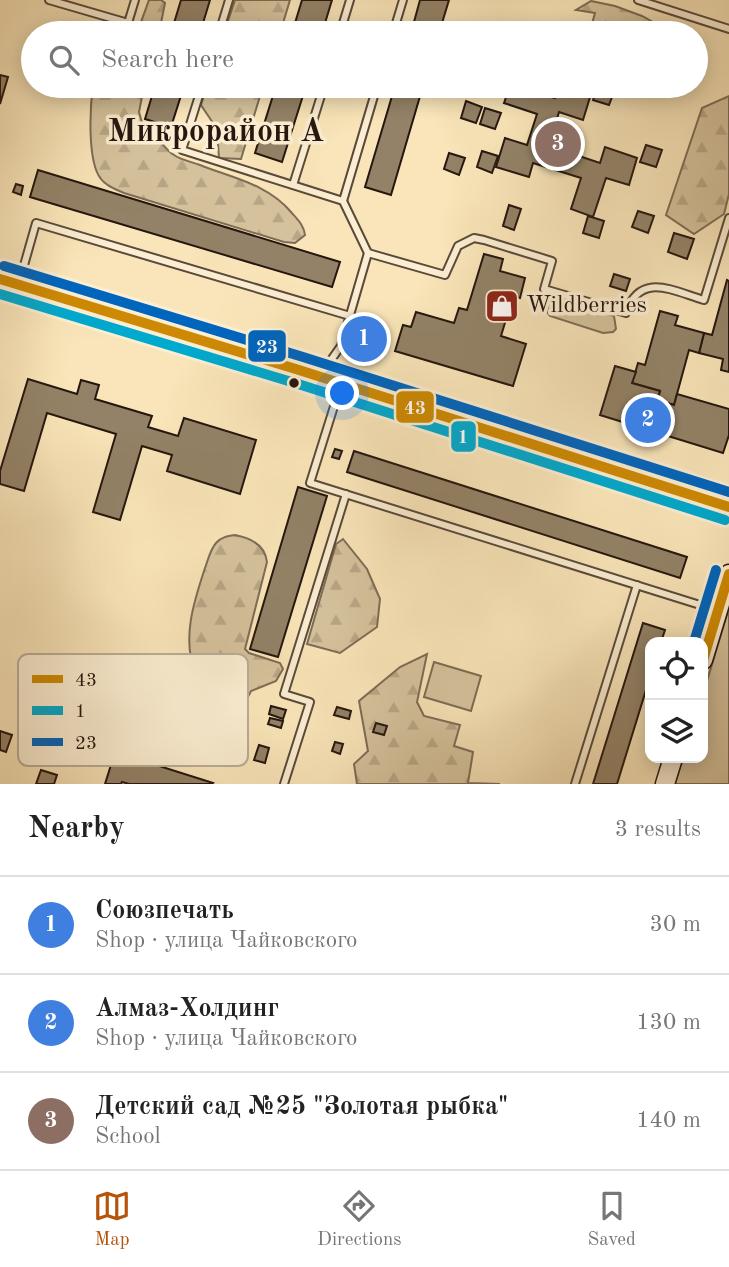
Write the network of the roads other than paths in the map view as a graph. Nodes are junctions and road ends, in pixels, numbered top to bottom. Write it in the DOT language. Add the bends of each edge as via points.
graph roads {
  1 [pos="49,0"];
  2 [pos="135,0"];
  3 [pos="229,0"];
  4 [pos="350,0"];
  5 [pos="403,0"];
  6 [pos="638,0"];
  7 [pos="121,21"];
  8 [pos="129,21"];
  9 [pos="223,21"];
  10 [pos="344,21"];
  11 [pos="397,21"];
  12 [pos="704,21"];
  13 [pos="708,22"];
  14 [pos="729,29"];
  15 [pos="198,98"];
  16 [pos="320,98"];
  17 [pos="373,98"];
  18 [pos="293,185"];
  19 [pos="342,201"];
  20 [pos="729,218"];
  21 [pos="726,240"];
  22 [pos="368,253"];
  23 [pos="0,279"];
  24 [pos="18,284"];
  25 [pos="350,316"];
  26 [pos="319,377"];
  27 [pos="341,384"];
  28 [pos="346,494"];
  29 [pos="729,507"];
  30 [pos="729,574"];
  31 [pos="636,585"];
  32 [pos="718,611"];
  33 [pos="708,644"];
  34 [pos="671,763"];
  35 [pos="284,784"];
  36 [pos="575,784"];
  37 [pos="665,784"];
  1 -- 7 [label="lane"];
  2 -- 8 [label="lane"];
  3 -- 9 [label="lane"];
  4 -- 10 [label="lane"];
  5 -- 11 [label="lane"];
  6 -- 12 [label="lane"];
  13 -- 14 [label="lane"];
  15 -- 18 [label="lane" via="182,150"];
  16 -- 18 [label="lane"];
  17 -- 19 [label="lane"];
  18 -- 19 [label="lane"];
  19 -- 22 [label="lane"];
  20 -- 21 [label="lane"];
  21 -- 22 [label="lane" via="705,300 653,286 637,293 626,313 544,289 552,261 484,240 474,238 457,246 446,275"];
  22 -- 25 [label="lane"];
  23 -- 24 [label="main road"];
  24 -- 25 [label="lane" via="36,223"];
  24 -- 26 [label="main road"];
  25 -- 26 [label="lane" via="341,346"];
  26 -- 27 [label="main road"];
  27 -- 28 [label="lane" via="310,483"];
  27 -- 29 [label="main road"];
  28 -- 31 [label="lane"];
  28 -- 35 [label="lane" via="284,694 310,702"];
  30 -- 32 [label="main road"];
  31 -- 32 [label="lane"];
  31 -- 36 [label="lane"];
  32 -- 33 [label="main road"];
  34 -- 37 [label="main road"];
}
